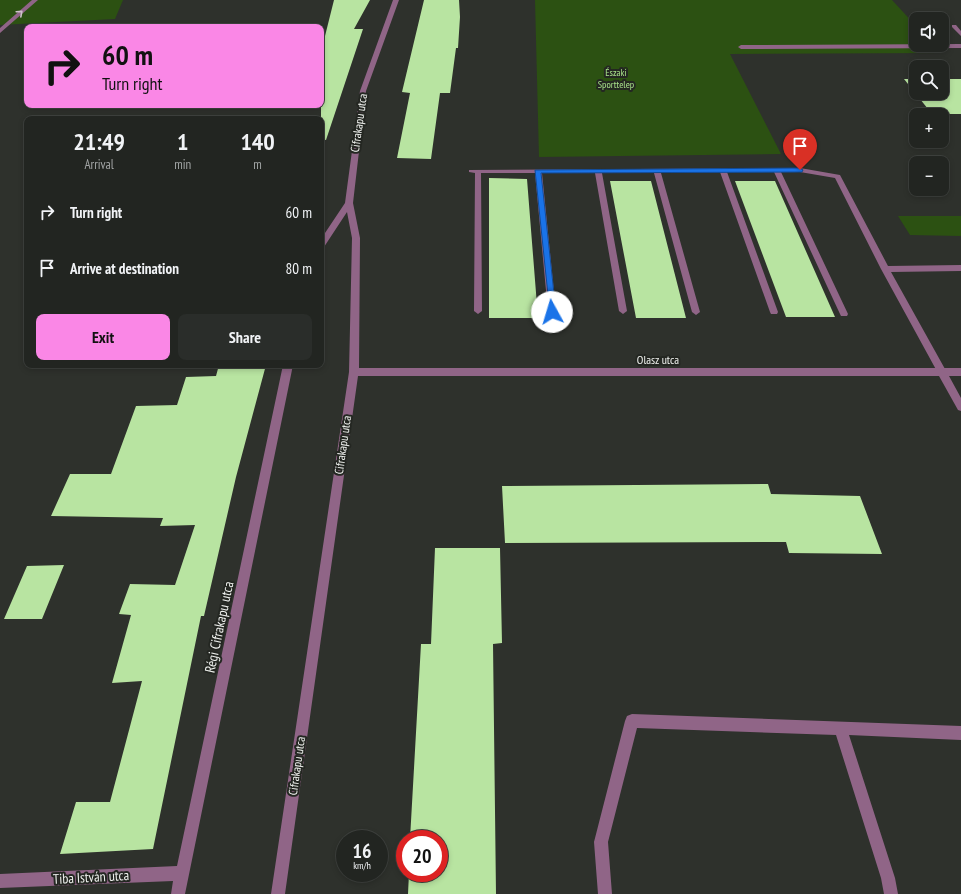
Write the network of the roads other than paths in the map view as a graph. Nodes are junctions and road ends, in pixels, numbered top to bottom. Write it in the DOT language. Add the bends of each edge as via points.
graph roads {
  1 [pos="35,0"];
  2 [pos="396,0"];
  3 [pos="954,26"];
  4 [pos="0,31"];
  5 [pos="961,34"];
  6 [pos="961,46"];
  7 [pos="741,47"];
  8 [pos="538,171"];
  9 [pos="598,171"];
  10 [pos="657,171"];
  11 [pos="723,171"];
  12 [pos="777,171"];
  13 [pos="349,203"];
  14 [pos="324,240"];
  15 [pos="961,268"];
  16 [pos="885,269"];
  17 [pos="478,311"];
  18 [pos="623,311"];
  19 [pos="552,312"];
  20 [pos="696,312"];
  21 [pos="774,312"];
  22 [pos="844,314"];
  23 [pos="287,368"];
  24 [pos="354,372"];
  25 [pos="942,372"];
  26 [pos="961,372"];
  27 [pos="961,407"];
  28 [pos="841,730"];
  29 [pos="961,733"];
  30 [pos="183,873"];
  31 [pos="0,881"];
  32 [pos="178,894"];
  33 [pos="278,894"];
  34 [pos="605,894"];
  35 [pos="891,894"];
  4 -- 1 [label="street, one-way"];
  2 -- 13 [label="street, Cifrakapu utca" via="363,91"];
  3 -- 5 [label="street"];
  6 -- 7 [label="street"];
  8 -- 9 [label="street"];
  8 -- 17 [label="street" via="474,172"];
  8 -- 19 [label="street"];
  9 -- 10 [label="street"];
  9 -- 18 [label="street"];
  10 -- 11 [label="street"];
  10 -- 20 [label="street"];
  11 -- 12 [label="street"];
  11 -- 21 [label="street"];
  12 -- 16 [label="street" via="800,170 838,176"];
  12 -- 22 [label="street"];
  13 -- 14 [label="street"];
  13 -- 24 [label="street, Cifrakapu utca" via="356,238"];
  15 -- 16 [label="street"];
  16 -- 25 [label="street"];
  23 -- 30 [label="street, Régi Cifrakapu utca"];
  24 -- 25 [label="street, Olasz utca"];
  24 -- 33 [label="street, Cifrakapu utca"];
  25 -- 26 [label="street, Olasz utca"];
  25 -- 27 [label="street"];
  28 -- 29 [label="street"];
  28 -- 34 [label="street" via="632,721 601,842"];
  28 -- 35 [label="street"];
  30 -- 31 [label="street, Tiba István utca"];
  30 -- 32 [label="street, Régi Cifrakapu utca"];
}
